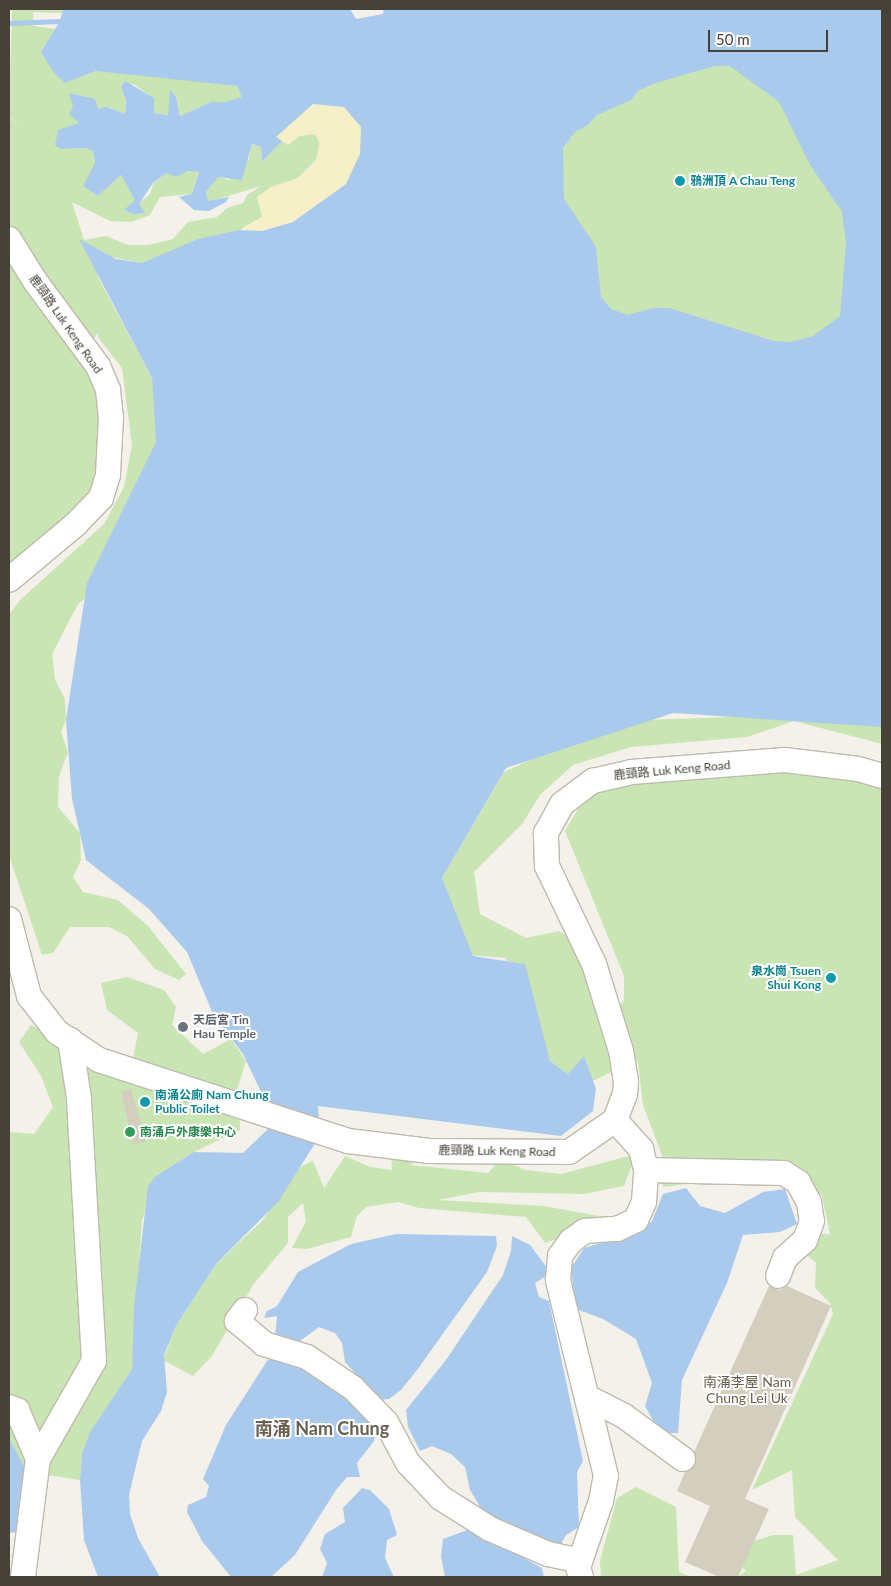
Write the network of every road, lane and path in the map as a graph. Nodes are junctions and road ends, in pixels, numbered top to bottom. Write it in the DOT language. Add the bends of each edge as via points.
graph roads {
  1 [pos="9,238"];
  2 [pos="9,580"];
  3 [pos="882,776"];
  4 [pos="9,919"];
  5 [pos="70,1040"];
  6 [pos="615,1120"];
  7 [pos="646,1170"];
  8 [pos="778,1276"];
  9 [pos="244,1310"];
  10 [pos="590,1398"];
  11 [pos="9,1407"];
  12 [pos="38,1459"];
  13 [pos="683,1459"];
  14 [pos="581,1569"];
  15 [pos="23,1577"];
  1 -- 2 [label="street, 鹿頸路 Luk Keng Road" via="35,281 98,366 108,390 112,416 108,475 101,498 76,524"];
  3 -- 6 [label="street, 鹿頸路 Luk Keng Road" via="858,769 785,760 630,772 593,781 562,804 548,826 545,857 549,873 594,964 621,1051 625,1094"];
  4 -- 5 [label="street, 鹿頸路 Luk Keng Road" via="29,996 57,1032"];
  5 -- 6 [label="street, 鹿頸路 Luk Keng Road" via="99,1060 348,1141 429,1151 569,1152"];
  5 -- 12 [label="street" via="79,1098 94,1361"];
  6 -- 7 [label="street" via="641,1149"];
  7 -- 8 [label="street" via="784,1173 798,1182 809,1203 812,1220 805,1240 785,1258"];
  7 -- 10 [label="street" via="644,1202 636,1220 617,1229 585,1231 571,1240 560,1256 558,1280"];
  9 -- 14 [label="street" via="237,1321 264,1344 307,1357 353,1388 386,1422 408,1463 441,1498 490,1529"];
  10 -- 13 [label="street" via="624,1416"];
  10 -- 14 [label="street" via="606,1476"];
  11 -- 12 [label="street" via="17,1410"];
  12 -- 15 [label="street"];
}
